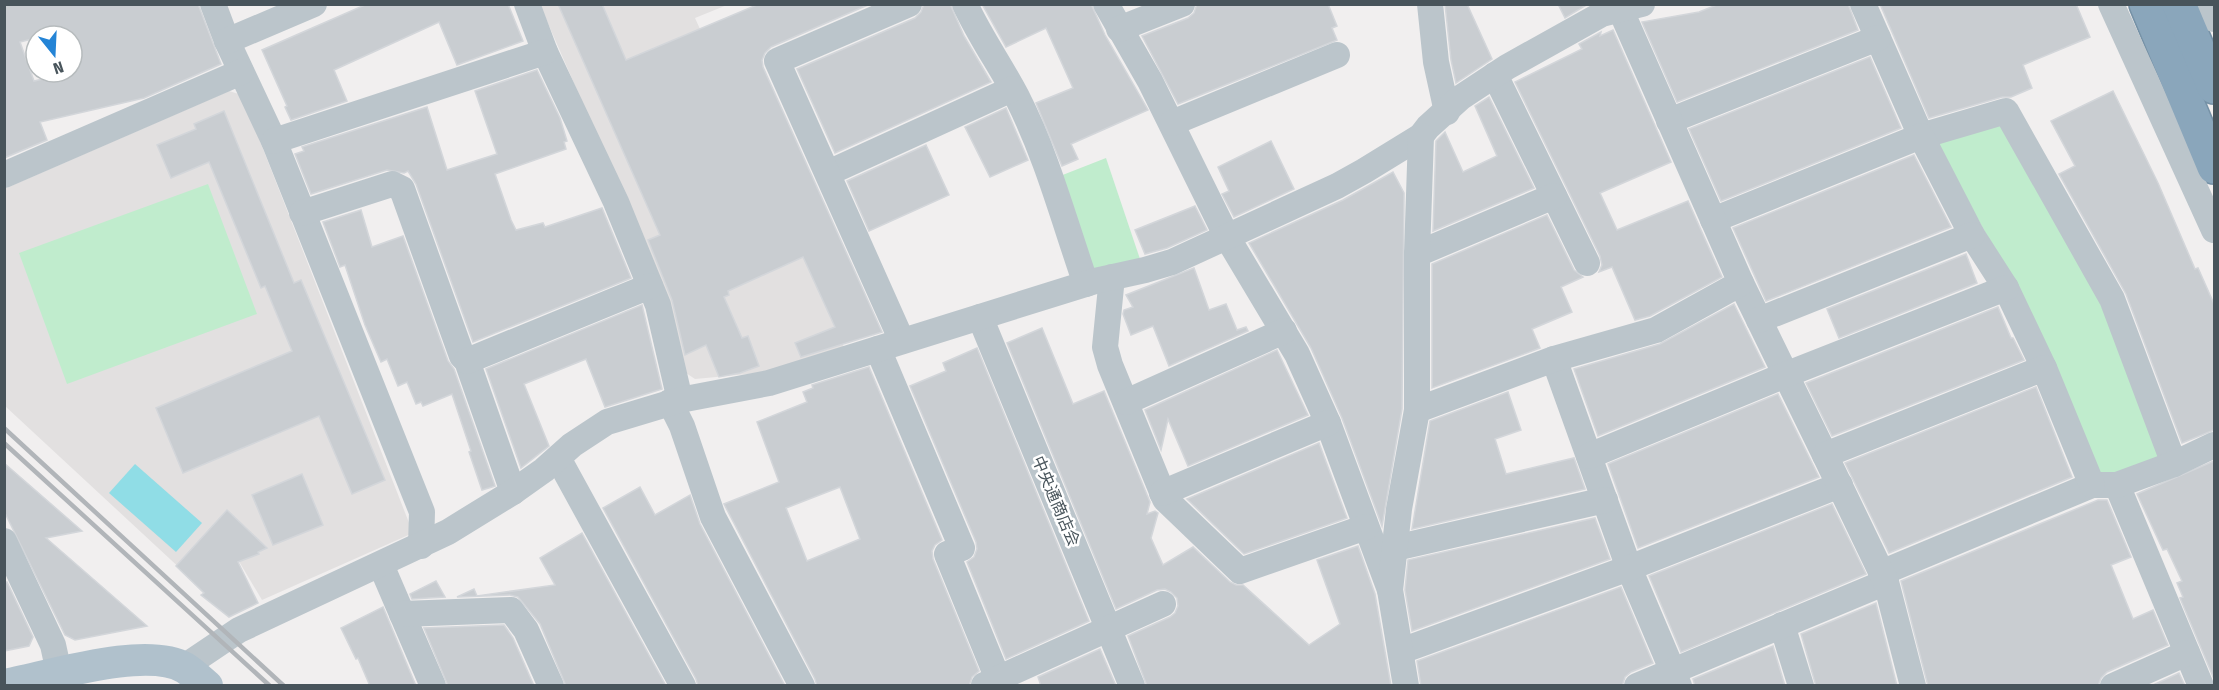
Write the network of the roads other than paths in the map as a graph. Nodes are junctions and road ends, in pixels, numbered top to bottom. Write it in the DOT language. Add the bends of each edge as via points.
graph roads {
  1 [pos="213,4"];
  2 [pos="314,4"];
  3 [pos="526,4"];
  4 [pos="909,4"];
  5 [pos="965,4"];
  6 [pos="1106,4"];
  7 [pos="1182,4"];
  8 [pos="1430,4"];
  9 [pos="1863,4"];
  10 [pos="2111,4"];
  11 [pos="2146,4"];
  12 [pos="2179,4"];
  13 [pos="2208,4"];
  14 [pos="1626,6"];
  15 [pos="2214,19"];
  16 [pos="1119,29"];
  17 [pos="1878,38"];
  18 [pos="227,41"];
  19 [pos="545,52"];
  20 [pos="1337,55"];
  21 [pos="241,72"];
  22 [pos="1495,75"];
  23 [pos="2214,87"];
  24 [pos="1012,89"];
  25 [pos="1447,112"];
  26 [pos="1669,121"];
  27 [pos="1172,123"];
  28 [pos="1421,136"];
  29 [pos="1922,136"];
  30 [pos="273,141"];
  31 [pos="2214,167"];
  32 [pos="828,173"];
  33 [pos="4,175"];
  34 [pos="1554,196"];
  35 [pos="302,213"];
  36 [pos="1713,220"];
  37 [pos="2214,230"];
  38 [pos="1972,235"];
  39 [pos="1227,237"];
  40 [pos="1417,254"];
  41 [pos="1587,263"];
  42 [pos="1112,277"];
  43 [pos="1741,283"];
  44 [pos="1086,284"];
  45 [pos="650,286"];
  46 [pos="2006,288"];
  47 [pos="980,317"];
  48 [pos="1759,320"];
  49 [pos="1284,331"];
  50 [pos="902,341"];
  51 [pos="878,349"];
  52 [pos="1554,359"];
  53 [pos="467,360"];
  54 [pos="2044,368"];
  55 [pos="1785,375"];
  56 [pos="675,401"];
  57 [pos="1126,402"];
  58 [pos="1417,410"];
  59 [pos="1328,423"];
  60 [pos="2214,446"];
  61 [pos="1825,455"];
  62 [pos="1589,456"];
  63 [pos="558,458"];
  64 [pos="2174,464"];
  65 [pos="1840,485"];
  66 [pos="2092,485"];
  67 [pos="2117,485"];
  68 [pos="513,492"];
  69 [pos="1162,493"];
  70 [pos="1605,500"];
  71 [pos="1366,527"];
  72 [pos="4,541"];
  73 [pos="421,546"];
  74 [pos="1395,548"];
  75 [pos="381,565"];
  76 [pos="1629,568"];
  77 [pos="1883,577"];
  78 [pos="1390,590"];
  79 [pos="1163,604"];
  80 [pos="402,614"];
  81 [pos="1782,626"];
  82 [pos="1110,629"];
  83 [pos="1401,651"];
  84 [pos="2187,653"];
  85 [pos="195,676"];
  86 [pos="60,679"];
  87 [pos="1676,679"];
  88 [pos="1006,680"];
  89 [pos="4,685"];
  90 [pos="434,686"];
  91 [pos="551,686"];
  92 [pos="683,686"];
  93 [pos="802,686"];
  94 [pos="1132,686"];
  95 [pos="1406,686"];
  96 [pos="1638,686"];
  97 [pos="1801,686"];
  98 [pos="1913,686"];
  99 [pos="2113,686"];
  100 [pos="2201,686"];
  1 -- 18 [label="street"];
  2 -- 18 [label="street"];
  3 -- 19 [label="street"];
  4 -- 32 [label="street" via="777,61"];
  5 -- 24 [label="street"];
  6 -- 16 [label="street"];
  7 -- 16 [label="street"];
  8 -- 25 [label="street" via="1436,62"];
  9 -- 17 [label="street"];
  10 -- 37 [label="street"];
  11 -- 31 [label="highway"];
  12 -- 23 [label="highway"];
  13 -- 15 [label="street"];
  14 -- 22 [label="street" via="1602,14"];
  14 -- 26 [label="street"];
  16 -- 27 [label="street"];
  17 -- 26 [label="street"];
  17 -- 29 [label="street"];
  18 -- 21 [label="street"];
  19 -- 30 [label="street"];
  19 -- 45 [label="street" via="616,202"];
  20 -- 27 [label="street"];
  21 -- 30 [label="street"];
  21 -- 33 [label="street"];
  22 -- 25 [label="street" via="1460,98"];
  22 -- 34 [label="street"];
  24 -- 32 [label="street"];
  24 -- 44 [label="street" via="1040,148"];
  25 -- 28 [label="street"];
  26 -- 36 [label="street"];
  27 -- 39 [label="street"];
  28 -- 39 [label="street" via="1337,186"];
  28 -- 40 [label="street"];
  29 -- 36 [label="street"];
  29 -- 38 [label="street"];
  29 -- 64 [label="street" via="2006,111 2112,299"];
  30 -- 35 [label="street"];
  32 -- 50 [label="street"];
  34 -- 40 [label="street"];
  34 -- 41 [label="street"];
  35 -- 53 [label="street" via="392,184 402,189 462,356"];
  35 -- 73 [label="street" via="423,512"];
  36 -- 43 [label="street"];
  38 -- 46 [label="street"];
  38 -- 48 [label="street"];
  39 -- 42 [label="street" via="1172,262"];
  39 -- 49 [label="street"];
  40 -- 58 [label="street"];
  42 -- 44 [label="street"];
  42 -- 57 [label="street" via="1105,347"];
  43 -- 48 [label="street"];
  43 -- 52 [label="street" via="1656,330"];
  44 -- 47 [label="street"];
  45 -- 53 [label="street"];
  45 -- 56 [label="street" via="658,305"];
  46 -- 54 [label="street"];
  46 -- 55 [label="street"];
  47 -- 50 [label="street"];
  47 -- 82 [label="street, 中央通商店会"];
  48 -- 55 [label="street"];
  49 -- 57 [label="street"];
  49 -- 59 [label="street"];
  50 -- 51 [label="street"];
  51 -- 56 [label="street" via="769,383"];
  51 -- 88 [label="street" via="962,548 947,554"];
  52 -- 58 [label="street"];
  52 -- 62 [label="street"];
  53 -- 68 [label="street"];
  54 -- 61 [label="street"];
  54 -- 66 [label="street"];
  55 -- 61 [label="street"];
  55 -- 62 [label="street"];
  56 -- 63 [label="street" via="606,422"];
  56 -- 93 [label="street" via="713,517"];
  57 -- 69 [label="street"];
  58 -- 74 [label="street"];
  59 -- 69 [label="street"];
  59 -- 71 [label="street"];
  60 -- 64 [label="street"];
  61 -- 65 [label="street"];
  62 -- 70 [label="street"];
  63 -- 68 [label="street"];
  63 -- 92 [label="street"];
  64 -- 67 [label="street"];
  65 -- 76 [label="street"];
  65 -- 77 [label="street"];
  66 -- 67 [label="street"];
  66 -- 77 [label="street"];
  67 -- 84 [label="street"];
  68 -- 73 [label="street"];
  69 -- 71 [label="street" via="1240,571"];
  70 -- 74 [label="street"];
  70 -- 76 [label="street"];
  71 -- 78 [label="street"];
  72 -- 86 [label="street" via="53,645"];
  73 -- 75 [label="street"];
  74 -- 78 [label="street"];
  75 -- 80 [label="street"];
  75 -- 85 [label="street" via="239,630"];
  76 -- 83 [label="street"];
  76 -- 87 [label="street"];
  77 -- 81 [label="street"];
  77 -- 98 [label="street"];
  78 -- 83 [label="street"];
  79 -- 82 [label="street"];
  80 -- 90 [label="street"];
  80 -- 91 [label="street" via="511,610 526,630"];
  81 -- 87 [label="street"];
  81 -- 97 [label="street"];
  82 -- 88 [label="street"];
  82 -- 94 [label="street, 中央通商店会"];
  83 -- 95 [label="street"];
  84 -- 99 [label="street"];
  84 -- 100 [label="street"];
  85 -- 86 [label="main road" via="149,659"];
  86 -- 89 [label="main road"];
  87 -- 96 [label="street"];
}
